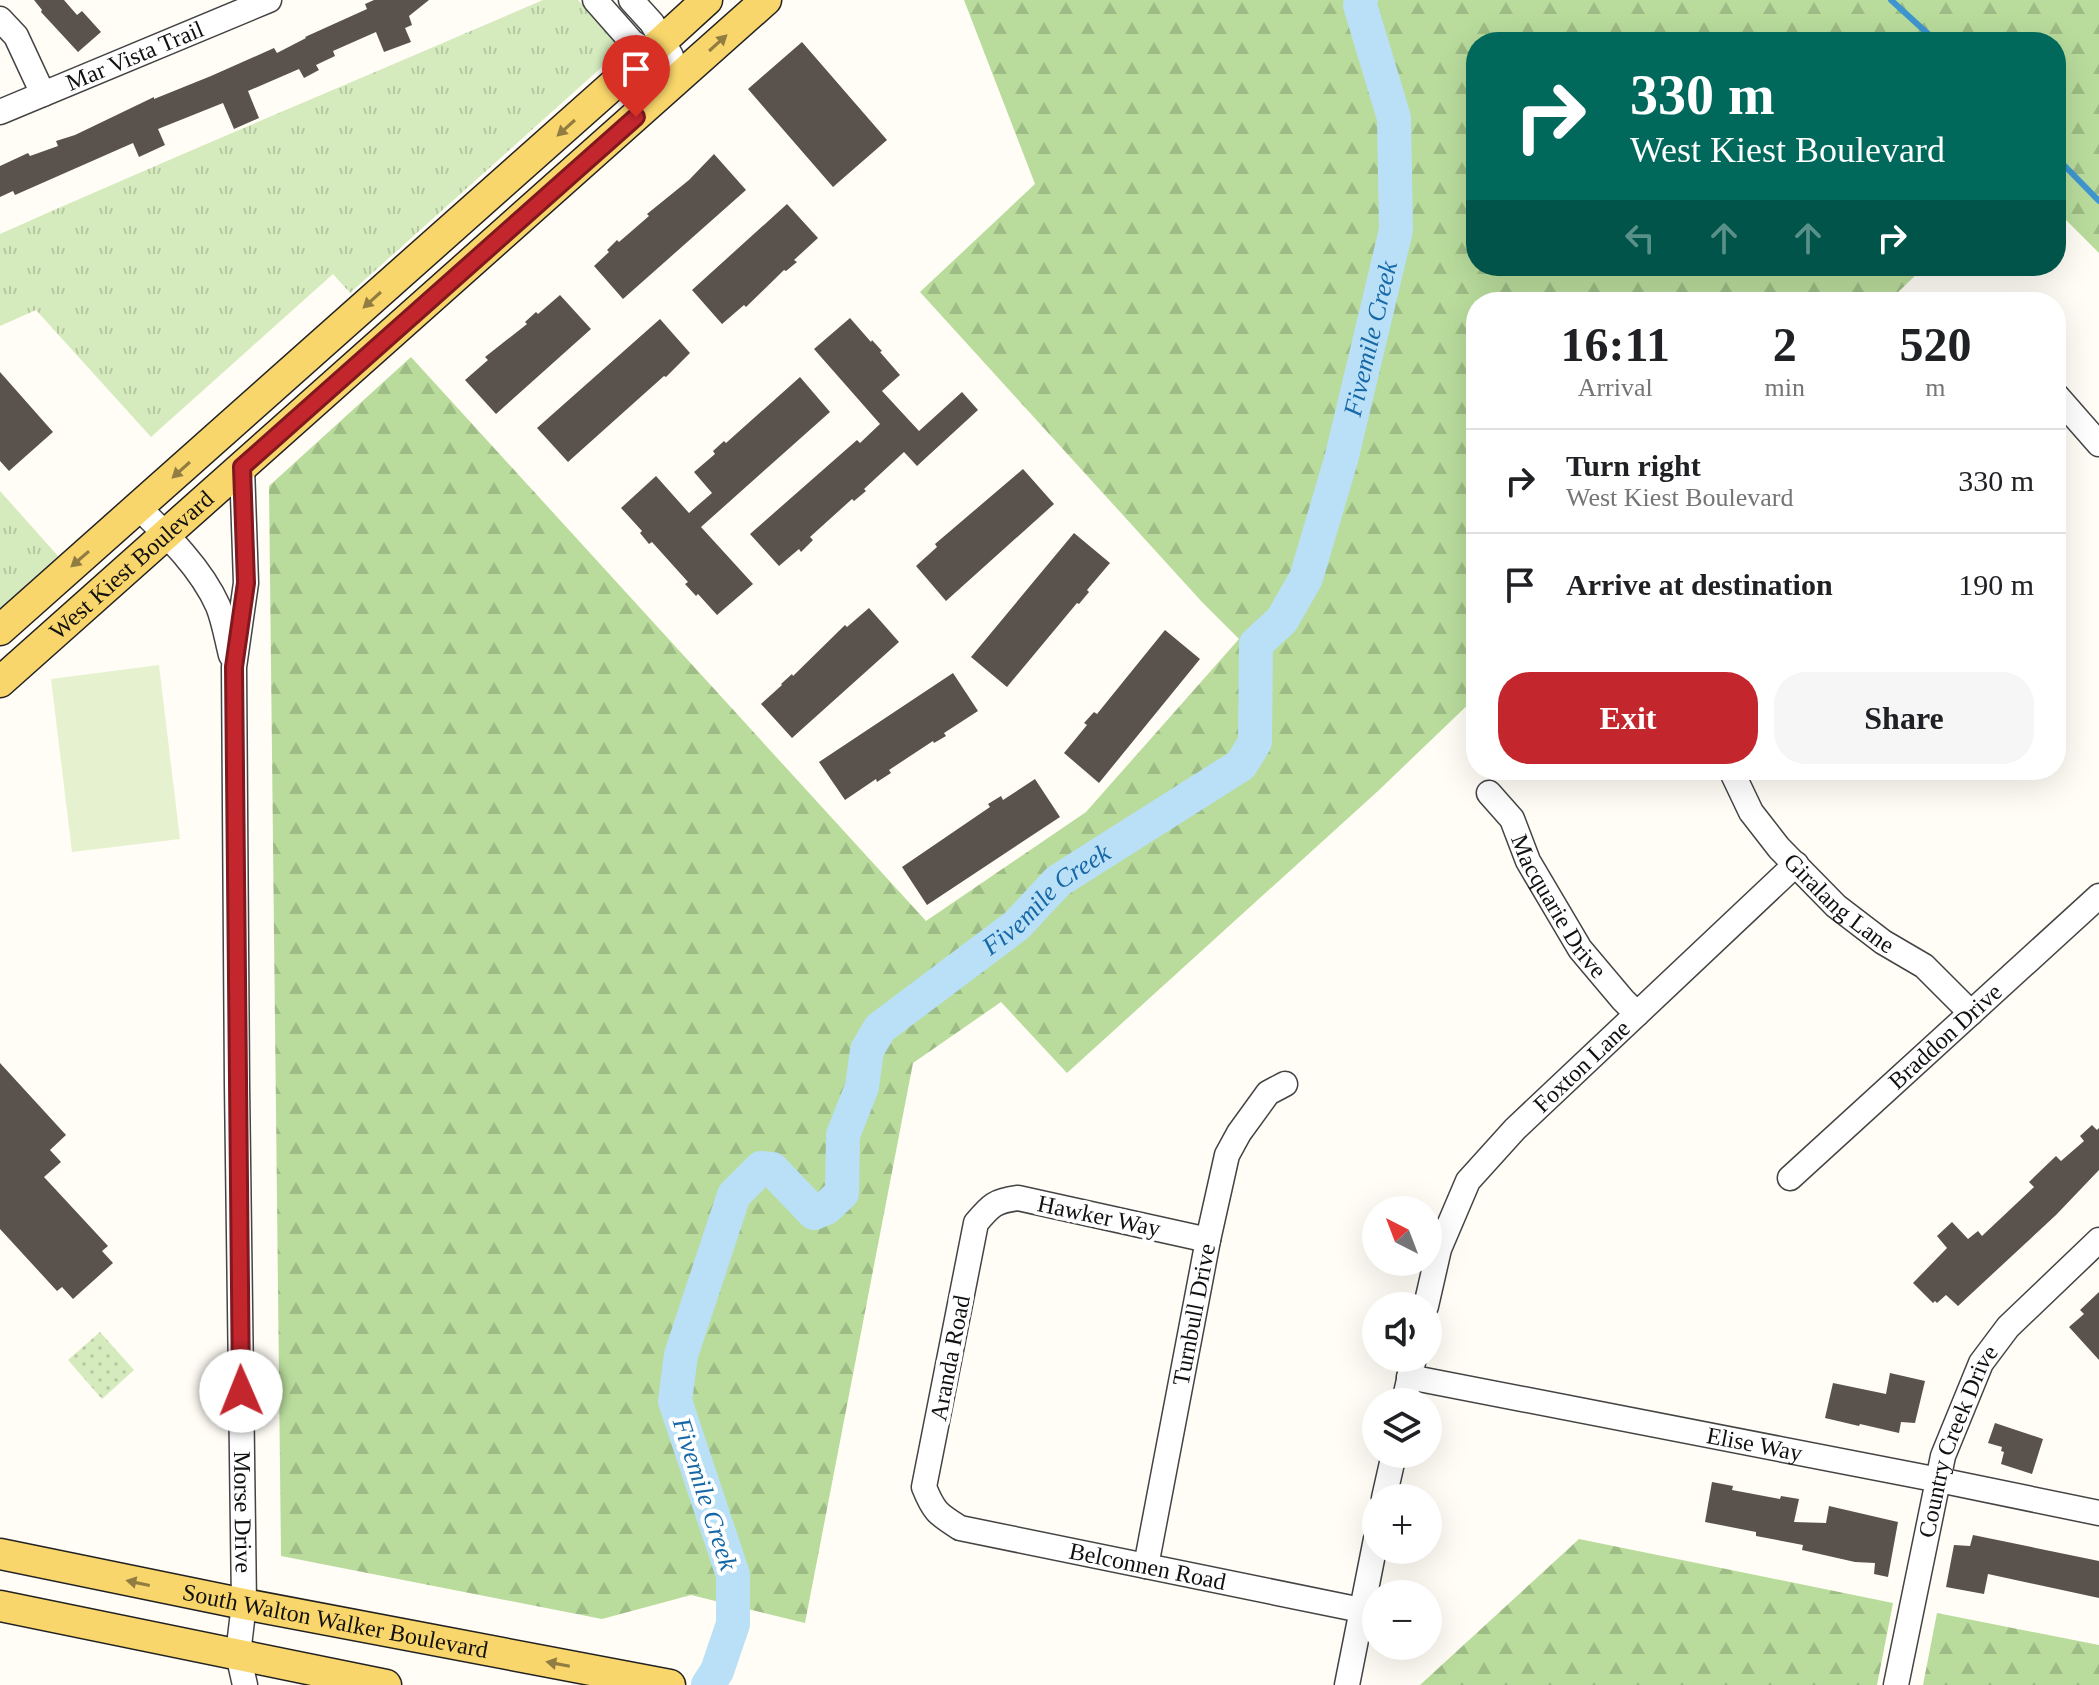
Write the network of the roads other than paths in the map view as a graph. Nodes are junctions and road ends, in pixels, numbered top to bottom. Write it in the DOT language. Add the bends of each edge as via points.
graph roads {
  1 [pos="269,0"];
  2 [pos="595,0"];
  3 [pos="631,0"];
  4 [pos="707,0"];
  5 [pos="766,0"];
  6 [pos="229,8"];
  7 [pos="0,19"];
  8 [pos="656,47"];
  9 [pos="683,74"];
  10 [pos="43,94"];
  11 [pos="0,112"];
  12 [pos="2066,406"];
  13 [pos="2099,444"];
  14 [pos="242,467"];
  15 [pos="139,508"];
  16 [pos="166,534"];
  17 [pos="0,630"];
  18 [pos="234,667"];
  19 [pos="0,682"];
  20 [pos="1735,780"];
  21 [pos="1489,793"];
  22 [pos="1796,864"];
  23 [pos="2099,896"];
  24 [pos="1971,1013"];
  25 [pos="1637,1014"];
  26 [pos="1285,1084"];
  27 [pos="1790,1178"];
  28 [pos="991,1205"];
  29 [pos="1208,1240"];
  30 [pos="2099,1240"];
  31 [pos="1429,1292"];
  32 [pos="1431,1372"];
  33 [pos="1939,1480"];
  34 [pos="937,1513"];
  35 [pos="2099,1513"];
  36 [pos="0,1554"];
  37 [pos="1371,1564"];
  38 [pos="1146,1566"];
  39 [pos="244,1604"];
  40 [pos="0,1606"];
  41 [pos="1361,1610"];
  42 [pos="238,1654"];
  43 [pos="327,1680"];
  44 [pos="245,1685"];
  45 [pos="386,1685"];
  46 [pos="670,1685"];
  47 [pos="1347,1685"];
  48 [pos="1896,1685"];
  1 -- 6 [label="street, Mar Vista Trail"];
  2 -- 8 [label="street" via="632,42"];
  3 -- 8 [label="street" via="652,23"];
  4 -- 8 [label="main road, West Kiest Boulevard"];
  9 -- 5 [label="main road, West Kiest Boulevard, one-way"];
  6 -- 10 [label="street, Mar Vista Trail"];
  7 -- 10 [label="street" via="16,36"];
  8 -- 9 [label="street"];
  8 -- 15 [label="main road, West Kiest Boulevard, one-way"];
  9 -- 14 [label="main road, West Kiest Boulevard"];
  10 -- 11 [label="street, Mar Vista Trail"];
  12 -- 13 [label="street"];
  14 -- 16 [label="main road, West Kiest Boulevard"];
  14 -- 18 [label="street, Morse Drive" via="246,583"];
  15 -- 16 [label="street, Morse Drive"];
  15 -- 17 [label="main road, West Kiest Boulevard, one-way"];
  16 -- 18 [label="street, Morse Drive" via="218,607"];
  16 -- 19 [label="main road, West Kiest Boulevard"];
  18 -- 39 [label="street, Morse Drive"];
  20 -- 22 [label="street, Giralang Lane" via="1757,822"];
  21 -- 25 [label="street, Macquarie Drive" via="1512,819 1528,861 1580,949"];
  22 -- 24 [label="street, Giralang Lane" via="1836,906 1924,966"];
  22 -- 25 [label="street, Foxton Lane"];
  23 -- 24 [label="street, Braddon Drive"];
  24 -- 27 [label="street, Braddon Drive"];
  25 -- 31 [label="street, Foxton Lane" via="1468,1181 1439,1249"];
  26 -- 29 [label="street, Turnbull Drive" via="1268,1093 1227,1155"];
  28 -- 29 [label="street, Hawker Way" via="1018,1198"];
  28 -- 34 [label="street, Aranda Road" via="976,1223 924,1487"];
  29 -- 38 [label="street, Turnbull Drive"];
  30 -- 33 [label="street, Country Creek Drive" via="2008,1327 1981,1363 1943,1456"];
  32 -- 33 [label="street, Elise Way"];
  33 -- 35 [label="street, Elise Way"];
  33 -- 48 [label="street, Country Creek Drive"];
  34 -- 38 [label="street, Belconnen Road" via="960,1528"];
  39 -- 36 [label="main road, South Walton Walker Boulevard, one-way"];
  37 -- 41 [label="street"];
  38 -- 41 [label="street, Belconnen Road"];
  39 -- 42 [label="street, Morse Drive"];
  46 -- 39 [label="main road, South Walton Walker Boulevard, one-way"];
  40 -- 42 [label="main road, South Walton Walker Boulevard"];
  41 -- 47 [label="street"];
  42 -- 43 [label="main road, South Walton Walker Boulevard"];
  42 -- 44 [label="street, Morse Drive"];
  43 -- 45 [label="main road, South Walton Walker Boulevard"];
}
